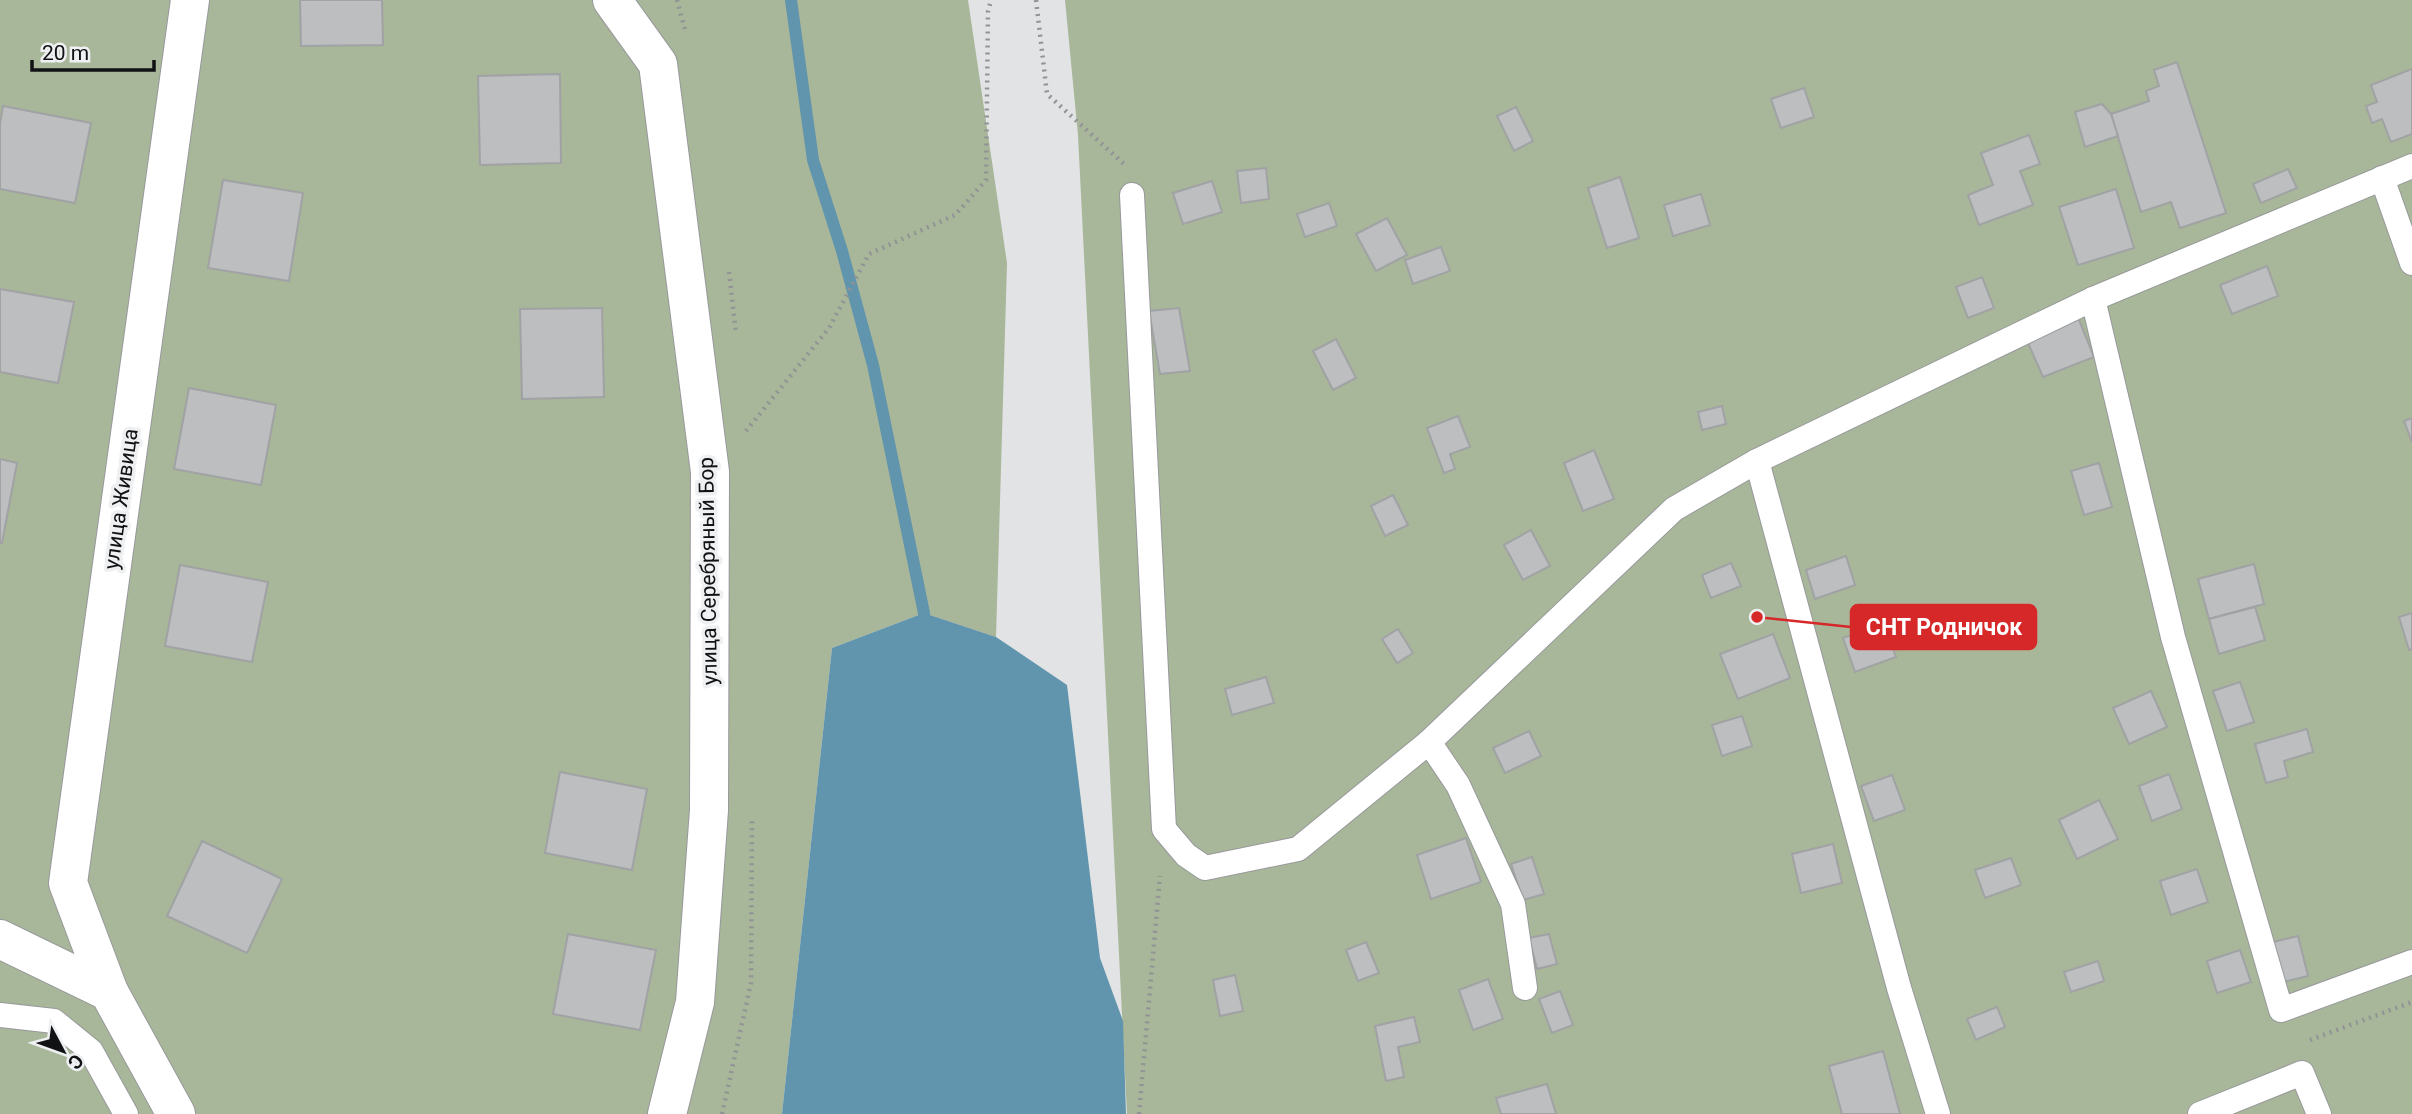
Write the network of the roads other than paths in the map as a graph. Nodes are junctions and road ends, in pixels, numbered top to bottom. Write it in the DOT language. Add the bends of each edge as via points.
graph roads {
  1 [pos="190,0"];
  2 [pos="612,0"];
  3 [pos="2412,166"];
  4 [pos="2382,178"];
  5 [pos="1132,195"];
  6 [pos="2412,263"];
  7 [pos="2093,299"];
  8 [pos="1757,461"];
  9 [pos="1429,741"];
  10 [pos="0,939"];
  11 [pos="2412,962"];
  12 [pos="1525,988"];
  13 [pos="108,992"];
  14 [pos="0,1015"];
  15 [pos="126,1114"];
  16 [pos="176,1114"];
  17 [pos="667,1114"];
  18 [pos="1938,1114"];
  19 [pos="2200,1114"];
  20 [pos="2319,1114"];
  1 -- 13 [label="street, улица Живица" via="68,883"];
  2 -- 17 [label="street, улица Серебряный Бор" via="658,64 710,472 709,810 695,1002"];
  3 -- 4 [label="lane"];
  4 -- 6 [label="lane"];
  4 -- 7 [label="lane"];
  5 -- 9 [label="lane" via="1164,829 1186,855 1205,868 1298,849"];
  7 -- 8 [label="lane"];
  7 -- 11 [label="lane" via="2173,637 2281,1010"];
  8 -- 9 [label="lane" via="1674,509"];
  8 -- 18 [label="lane" via="1899,988"];
  9 -- 12 [label="lane" via="1458,785 1513,904"];
  10 -- 13 [label="street"];
  13 -- 16 [label="street, улица Живица"];
  14 -- 15 [label="lane" via="54,1021 91,1051"];
  19 -- 20 [label="lane" via="2302,1073"];
}
